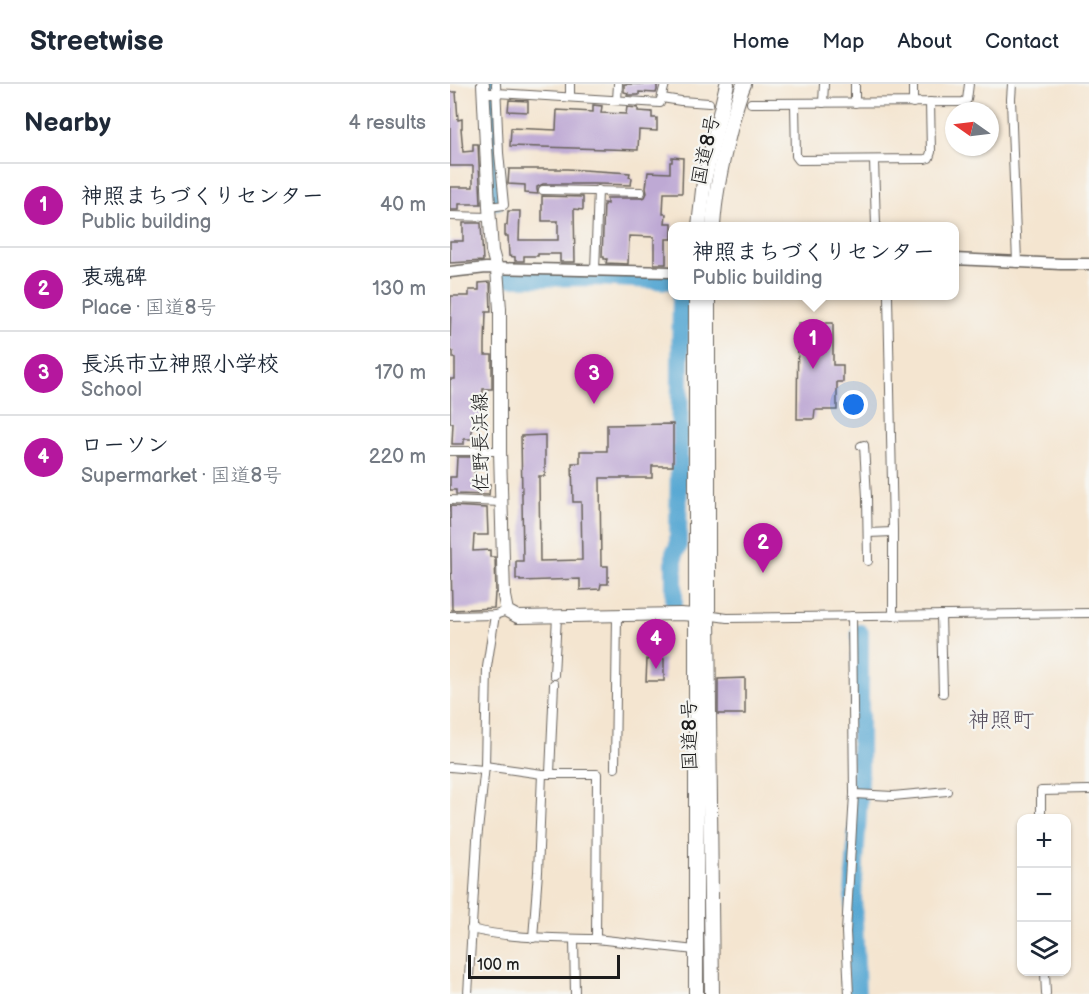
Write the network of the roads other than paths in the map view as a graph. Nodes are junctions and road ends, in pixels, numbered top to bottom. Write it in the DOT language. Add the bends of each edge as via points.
graph roads {
  1 [pos="570,84"];
  2 [pos="618,84"];
  3 [pos="665,84"];
  4 [pos="727,84"];
  5 [pos="744,84"];
  6 [pos="824,84"];
  7 [pos="855,84"];
  8 [pos="913,84"];
  9 [pos="969,84"];
  10 [pos="1012,84"];
  11 [pos="490,90"];
  12 [pos="570,97"];
  13 [pos="662,98"];
  14 [pos="617,100"];
  15 [pos="930,102"];
  16 [pos="709,103"];
  17 [pos="752,103"];
  18 [pos="824,103"];
  19 [pos="855,103"];
  20 [pos="913,103"];
  21 [pos="795,104"];
  22 [pos="874,160"];
  23 [pos="543,190"];
  24 [pos="598,190"];
  25 [pos="641,192"];
  26 [pos="493,209"];
  27 [pos="450,216"];
  28 [pos="699,222"];
  29 [pos="713,222"];
  30 [pos="876,222"];
  31 [pos="959,259"];
  32 [pos="1017,263"];
  33 [pos="1089,264"];
  34 [pos="497,269"];
  35 [pos="595,270"];
  36 [pos="450,272"];
  37 [pos="668,272"];
  38 [pos="696,300"];
  39 [pos="708,300"];
  40 [pos="888,300"];
  41 [pos="861,446"];
  42 [pos="450,451"];
  43 [pos="501,451"];
  44 [pos="450,500"];
  45 [pos="502,502"];
  46 [pos="893,532"];
  47 [pos="868,533"];
  48 [pos="868,561"];
  49 [pos="501,613"];
  50 [pos="1089,613"];
  51 [pos="617,615"];
  52 [pos="702,615"];
  53 [pos="941,615"];
  54 [pos="450,616"];
  55 [pos="557,616"];
  56 [pos="852,616"];
  57 [pos="893,616"];
  58 [pos="943,693"];
  59 [pos="450,766"];
  60 [pos="484,768"];
  61 [pos="615,768"];
  62 [pos="546,774"];
  63 [pos="1089,790"];
  64 [pos="947,792"];
  65 [pos="854,794"];
  66 [pos="1041,814"];
  67 [pos="471,929"];
  68 [pos="533,938"];
  69 [pos="574,939"];
  70 [pos="596,939"];
  71 [pos="695,950"];
  72 [pos="1045,976"];
  73 [pos="468,994"];
  74 [pos="575,994"];
  75 [pos="696,994"];
  76 [pos="712,994"];
  77 [pos="849,994"];
  78 [pos="1046,994"];
  1 -- 12 [label="street"];
  2 -- 14 [label="street"];
  3 -- 13 [label="street"];
  4 -- 28 [label="highway, 国道8号" via="708,157"];
  5 -- 29 [label="highway, 国道8号" via="720,168"];
  6 -- 18 [label="street"];
  7 -- 19 [label="street"];
  8 -- 20 [label="street"];
  9 -- 15 [label="street" via="968,100"];
  10 -- 32 [label="street"];
  11 -- 12 [label="street"];
  11 -- 26 [label="main road, 佐野長浜線"];
  12 -- 14 [label="street"];
  13 -- 14 [label="street" via="660,103"];
  13 -- 16 [label="street"];
  15 -- 20 [label="street"];
  15 -- 22 [label="street" via="929,158"];
  17 -- 21 [label="street"];
  18 -- 19 [label="street"];
  18 -- 21 [label="street"];
  19 -- 20 [label="street"];
  21 -- 22 [label="street" via="799,160"];
  22 -- 30 [label="street"];
  23 -- 24 [label="street"];
  24 -- 25 [label="street"];
  24 -- 35 [label="street"];
  26 -- 27 [label="street"];
  26 -- 34 [label="main road, 佐野長浜線" via="492,251"];
  31 -- 32 [label="street"];
  32 -- 33 [label="street"];
  34 -- 35 [label="street"];
  34 -- 36 [label="street"];
  34 -- 43 [label="main road, 佐野長浜線"];
  35 -- 37 [label="street"];
  38 -- 52 [label="highway, 国道8号"];
  39 -- 52 [label="highway, 国道8号"];
  40 -- 46 [label="street"];
  41 -- 47 [label="street"];
  42 -- 43 [label="street"];
  43 -- 45 [label="main road, 佐野長浜線"];
  44 -- 45 [label="street"];
  45 -- 49 [label="main road, 佐野長浜線"];
  46 -- 47 [label="street"];
  46 -- 57 [label="street"];
  47 -- 48 [label="street"];
  49 -- 54 [label="street"];
  49 -- 55 [label="main road"];
  49 -- 60 [label="street" via="487,667"];
  50 -- 53 [label="street"];
  51 -- 52 [label="main road"];
  51 -- 55 [label="main road"];
  51 -- 61 [label="street"];
  52 -- 56 [label="street"];
  52 -- 71 [label="highway, 国道8号"];
  52 -- 76 [label="highway, 国道8号"];
  53 -- 57 [label="street"];
  53 -- 58 [label="street"];
  55 -- 62 [label="street"];
  56 -- 57 [label="street"];
  56 -- 65 [label="street"];
  59 -- 60 [label="street"];
  60 -- 62 [label="street"];
  60 -- 67 [label="street"];
  62 -- 68 [label="street"];
  62 -- 70 [label="street" via="597,774"];
  63 -- 66 [label="street" via="1041,791"];
  64 -- 65 [label="street"];
  65 -- 77 [label="street" via="846,932"];
  67 -- 68 [label="street"];
  67 -- 73 [label="street"];
  68 -- 69 [label="street"];
  69 -- 70 [label="street"];
  69 -- 74 [label="street"];
  70 -- 71 [label="street"];
  71 -- 75 [label="highway, 国道8号"];
  72 -- 78 [label="street"];
}
